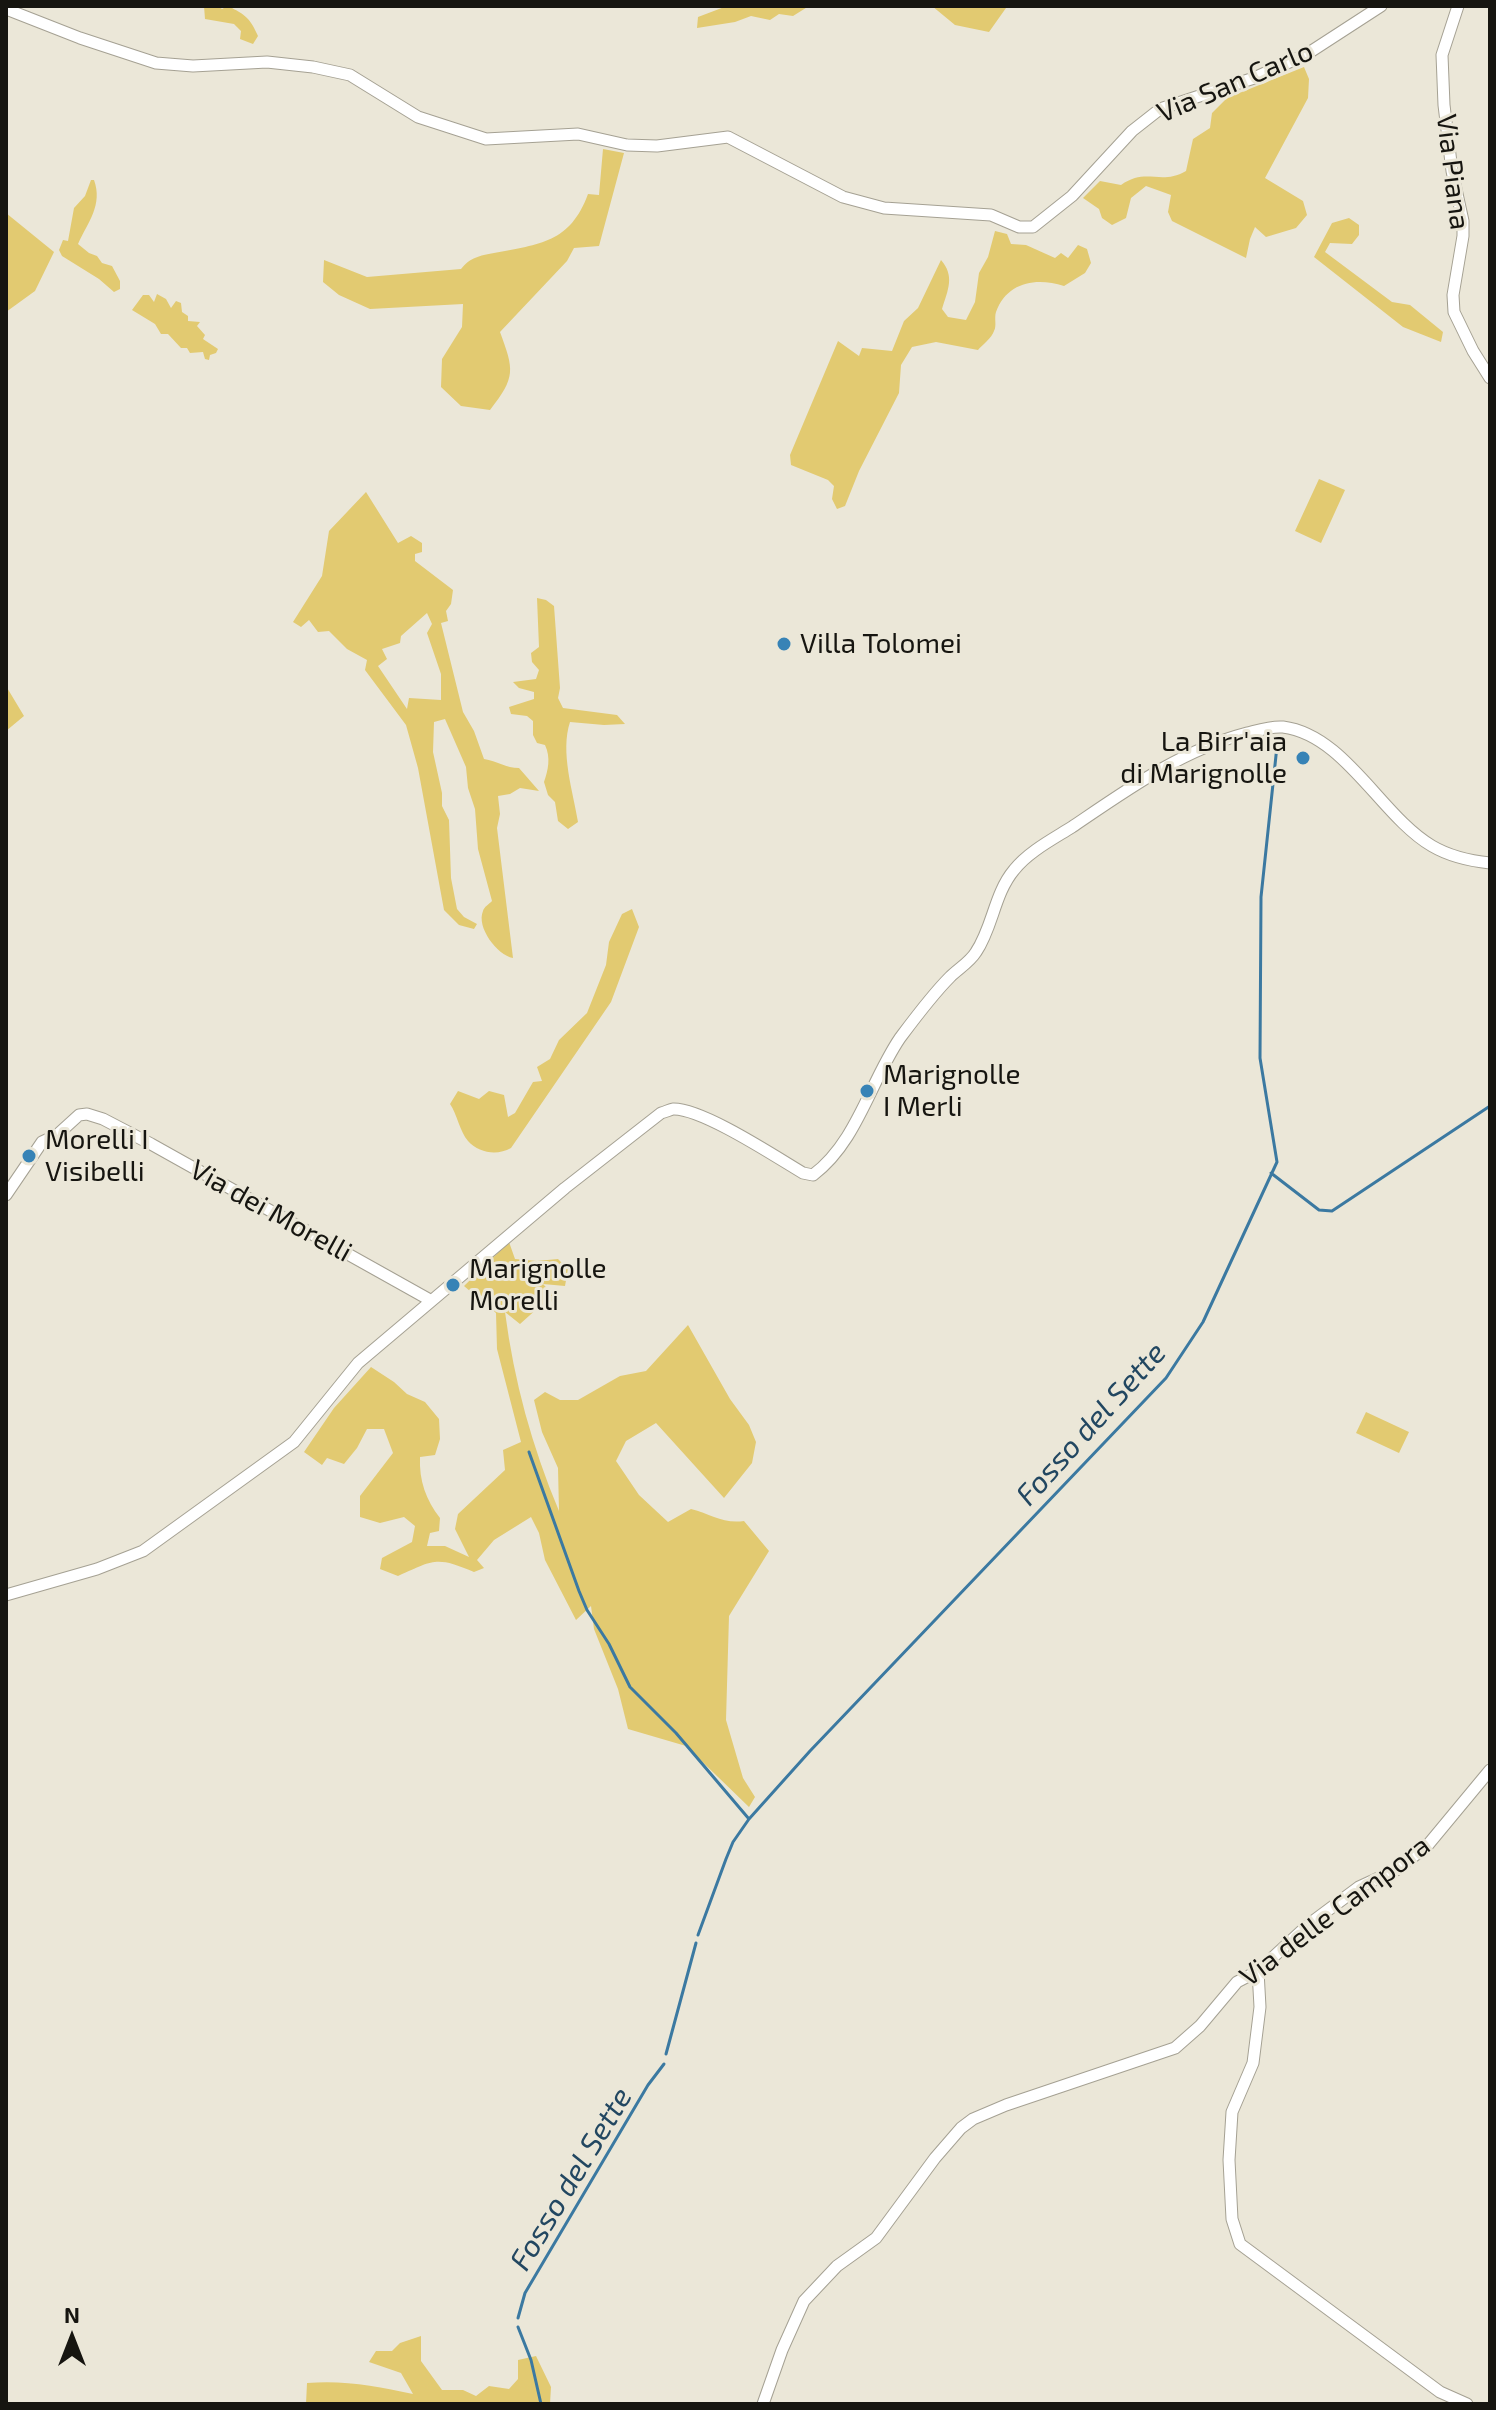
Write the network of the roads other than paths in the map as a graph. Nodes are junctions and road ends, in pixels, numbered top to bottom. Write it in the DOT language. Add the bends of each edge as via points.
graph roads {
  1 [pos="1381,6"];
  2 [pos="1458,6"];
  3 [pos="6,9"];
  4 [pos="1490,378"];
  5 [pos="1490,863"];
  6 [pos="6,1195"];
  7 [pos="430,1300"];
  8 [pos="6,1595"];
  9 [pos="1490,1770"];
  10 [pos="1258,1971"];
  11 [pos="763,2404"];
  12 [pos="1467,2404"];
  1 -- 3 [label="street, Via San Carlo" via="1307,54 1160,109 1033,227 991,215 884,208 843,197 728,137 657,146 578,134 486,139 418,117 350,75 267,62 156,63"];
  2 -- 4 [label="street, Via Piana" via="1442,55 1452,171 1463,221 1453,304"];
  5 -- 7 [label="street" via="1433,847 1336,755 1303,733 1274,726 1200,749 1142,780 1014,870 975,955 949,978 899,1040 842,1143 813,1175 734,1131 673,1109 565,1188"];
  6 -- 7 [label="street, Via dei Morelli" via="42,1142 79,1115 95,1116"];
  7 -- 8 [label="street" via="358,1363 294,1442 182,1524 143,1551"];
  9 -- 10 [label="street, Via delle Campora" via="1427,1846 1321,1915"];
  10 -- 11 [label="street, Via delle Campora" via="1237,1982 1175,2048 1006,2105 961,2128 876,2238 837,2266 804,2301"];
  10 -- 12 [label="street" via="1253,2063 1232,2112 1232,2219 1240,2244 1440,2392"];
}
